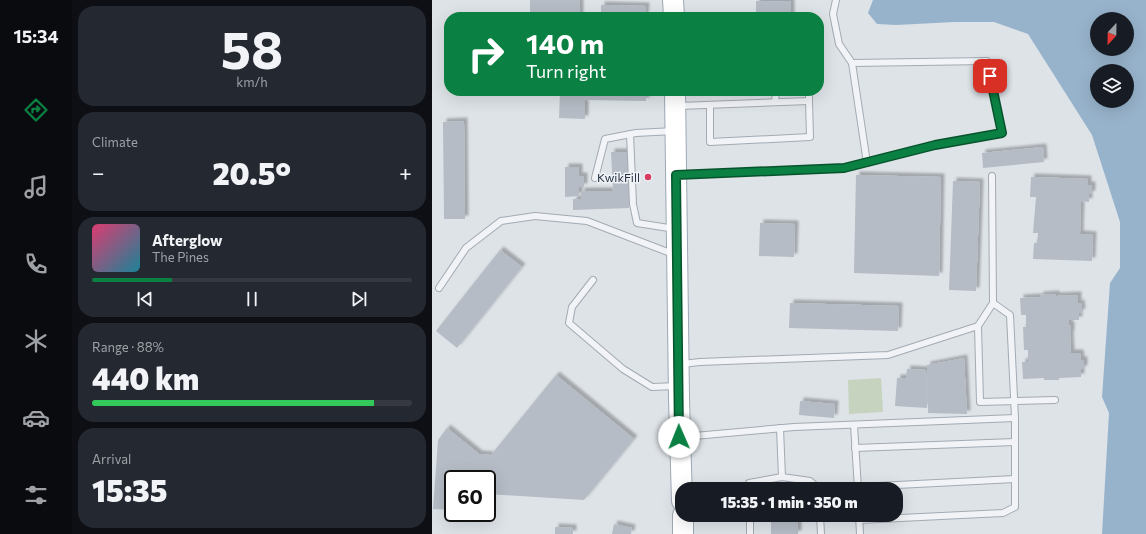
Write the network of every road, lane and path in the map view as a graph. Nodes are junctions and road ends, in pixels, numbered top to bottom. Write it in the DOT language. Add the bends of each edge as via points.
graph roads {
  1 [pos="673,0"];
  2 [pos="836,0"];
  3 [pos="674,12"];
  4 [pos="852,63"];
  5 [pos="776,96"];
  6 [pos="809,96"];
  7 [pos="675,99"];
  8 [pos="809,101"];
  9 [pos="775,102"];
  10 [pos="710,105"];
  11 [pos="675,131"];
  12 [pos="630,134"];
  13 [pos="867,162"];
  14 [pos="676,175"];
  15 [pos="992,176"];
  16 [pos="595,178"];
  17 [pos="677,229"];
  18 [pos="677,256"];
  19 [pos="593,280"];
  20 [pos="439,288"];
  21 [pos="994,302"];
  22 [pos="978,326"];
  23 [pos="678,364"];
  24 [pos="678,386"];
  25 [pos="1055,400"];
  26 [pos="1014,401"];
  27 [pos="1015,418"];
  28 [pos="854,425"];
  29 [pos="780,428"];
  30 [pos="679,437"];
  31 [pos="1015,442"];
  32 [pos="855,448"];
  33 [pos="782,477"];
  34 [pos="1015,479"];
  35 [pos="681,482"];
  36 [pos="749,482"];
  37 [pos="811,482"];
  38 [pos="858,482"];
  39 [pos="903,485"];
  40 [pos="903,516"];
  41 [pos="683,522"];
  42 [pos="750,522"];
  43 [pos="820,522"];
  44 [pos="859,522"];
  45 [pos="683,534"];
  46 [pos="750,534"];
  47 [pos="821,534"];
  48 [pos="860,534"];
  1 -- 3 [label="main road"];
  2 -- 4 [label="lane" via="833,14 839,44"];
  4 -- 13 [label="lane"];
  4 -- 13 [label="lane" via="987,62 1002,133 935,145"];
  5 -- 9 [label="lane"];
  6 -- 8 [label="lane"];
  7 -- 10 [label="lane"];
  7 -- 11 [label="main road"];
  8 -- 9 [label="lane"];
  8 -- 10 [label="lane" via="810,137 710,142"];
  9 -- 10 [label="lane"];
  11 -- 12 [label="lane"];
  11 -- 14 [label="main road"];
  12 -- 16 [label="lane" via="605,139"];
  12 -- 17 [label="lane" via="633,204 637,223"];
  13 -- 14 [label="lane" via="844,168"];
  14 -- 17 [label="main road"];
  15 -- 21 [label="lane"];
  17 -- 18 [label="main road"];
  18 -- 20 [label="lane" via="587,221 535,216 501,221 466,248"];
  18 -- 23 [label="main road"];
  19 -- 24 [label="lane" via="572,307 569,323 623,369 652,388"];
  21 -- 22 [label="lane"];
  21 -- 26 [label="lane" via="1010,315"];
  22 -- 23 [label="lane" via="888,355"];
  22 -- 26 [label="lane" via="980,402"];
  23 -- 24 [label="main road"];
  24 -- 30 [label="main road"];
  25 -- 26 [label="lane"];
  26 -- 27 [label="lane"];
  27 -- 28 [label="lane"];
  27 -- 31 [label="lane"];
  28 -- 29 [label="lane"];
  28 -- 32 [label="lane"];
  29 -- 30 [label="lane"];
  29 -- 33 [label="lane"];
  30 -- 35 [label="main road"];
  31 -- 32 [label="lane"];
  31 -- 34 [label="lane"];
  32 -- 38 [label="lane"];
  33 -- 36 [label="lane"];
  33 -- 37 [label="lane"];
  34 -- 39 [label="lane"];
  34 -- 40 [label="lane" via="1015,507 1004,513"];
  41 -- 45 [label="main road"];
  42 -- 46 [label="lane"];
  43 -- 47 [label="lane"];
  44 -- 48 [label="lane"];
}
